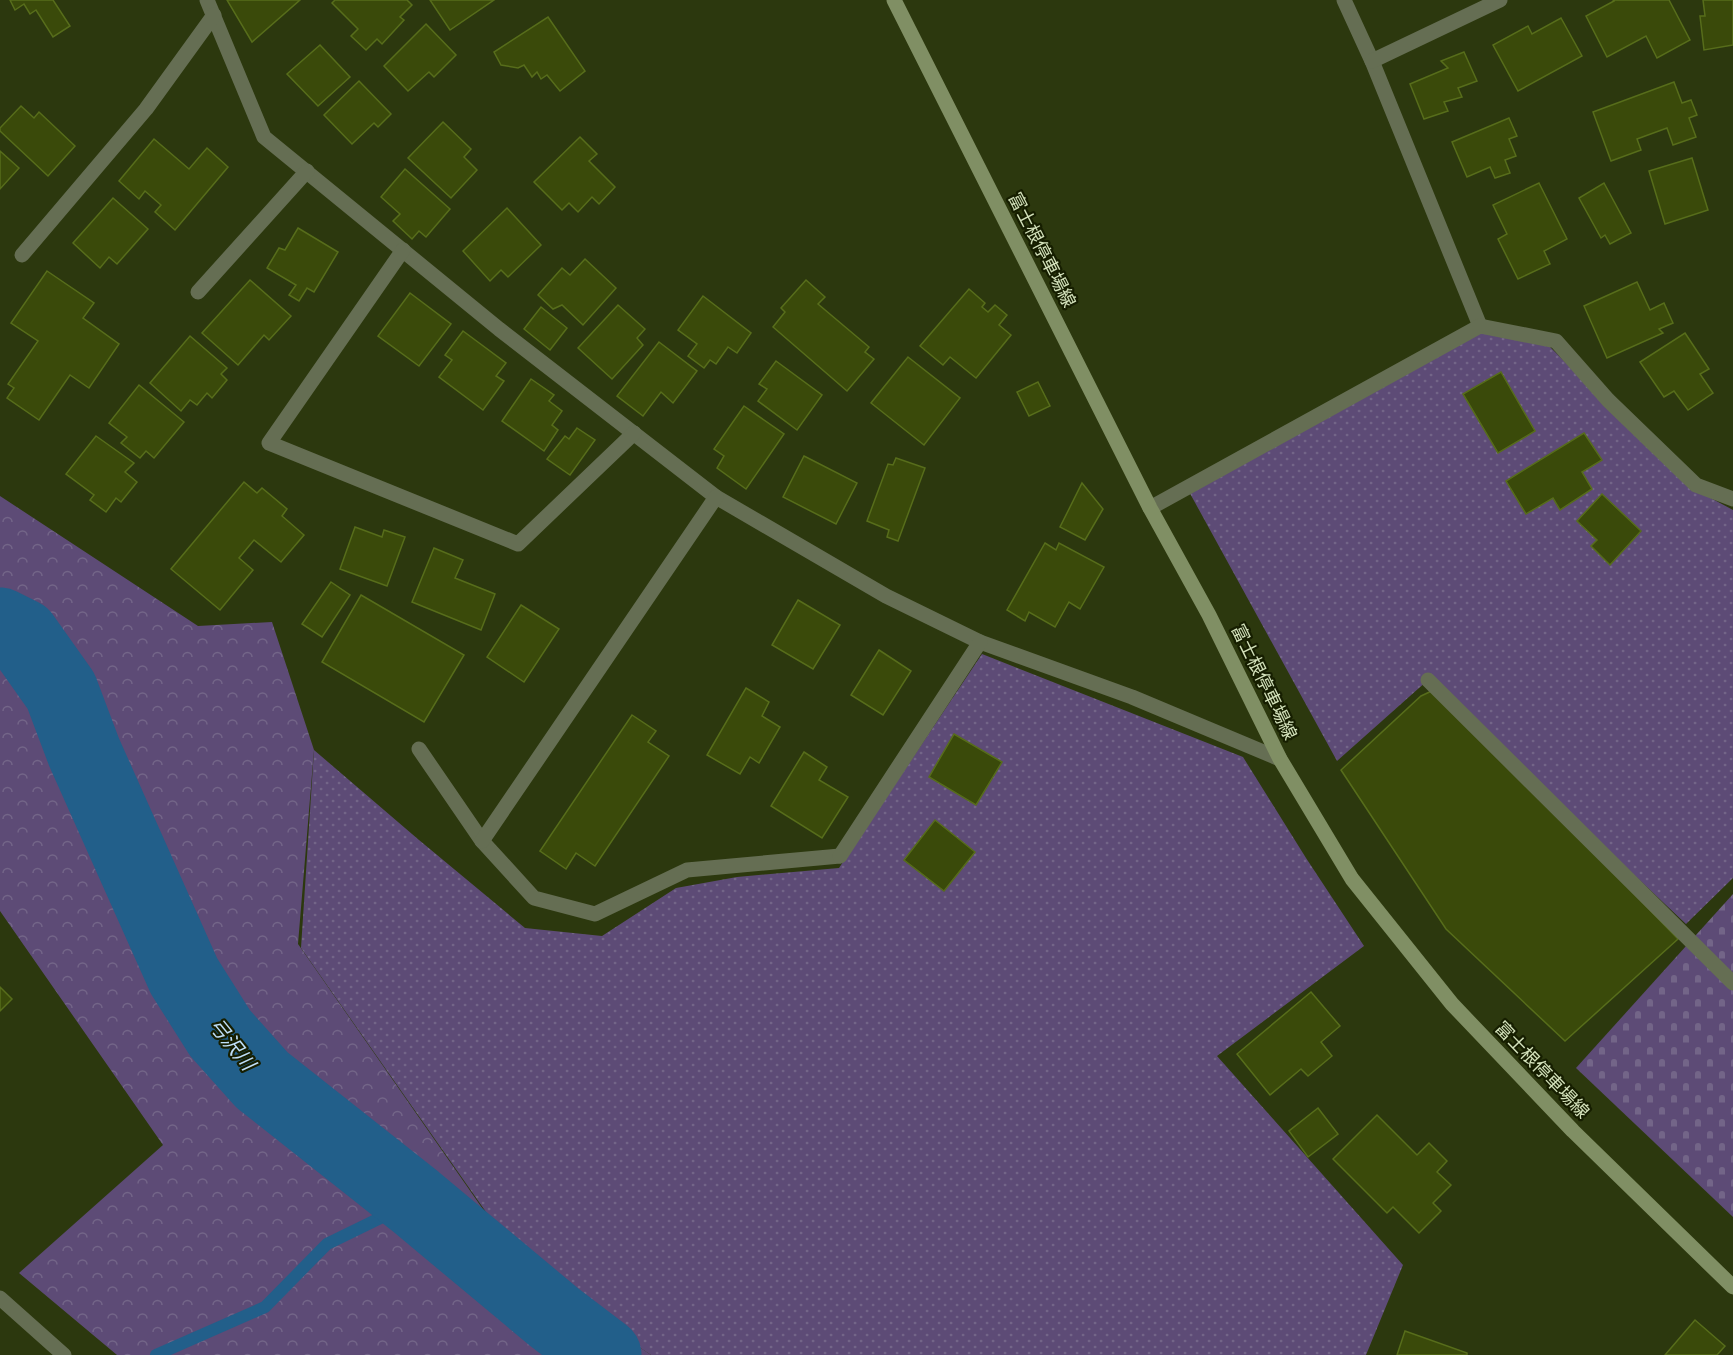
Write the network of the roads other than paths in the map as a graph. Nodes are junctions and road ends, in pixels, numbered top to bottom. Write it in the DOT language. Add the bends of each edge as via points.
graph roads {
  1 [pos="207,0"];
  2 [pos="894,0"];
  3 [pos="1344,0"];
  4 [pos="1500,0"];
  5 [pos="214,15"];
  6 [pos="1372,61"];
  7 [pos="307,171"];
  8 [pos="403,250"];
  9 [pos="22,255"];
  10 [pos="198,291"];
  11 [pos="1480,326"];
  12 [pos="634,433"];
  13 [pos="716,497"];
  14 [pos="1733,499"];
  15 [pos="1150,508"];
  16 [pos="980,642"];
  17 [pos="1428,680"];
  18 [pos="419,749"];
  19 [pos="1280,759"];
  20 [pos="482,841"];
  21 [pos="1733,983"];
  22 [pos="1733,1287"];
  23 [pos="0,1298"];
  24 [pos="64,1355"];
  1 -- 5 [label="street"];
  2 -- 15 [label="main road, 富士根停車場線"];
  3 -- 6 [label="street"];
  4 -- 6 [label="street"];
  5 -- 7 [label="street" via="264,137"];
  5 -- 9 [label="street" via="146,109"];
  6 -- 11 [label="street"];
  7 -- 8 [label="street"];
  7 -- 10 [label="street"];
  8 -- 12 [label="street"];
  8 -- 12 [label="street" via="269,443 518,544"];
  11 -- 14 [label="street" via="1556,341 1608,400 1696,484"];
  11 -- 15 [label="street"];
  12 -- 13 [label="street"];
  13 -- 16 [label="street" via="886,596"];
  13 -- 20 [label="street"];
  15 -- 19 [label="main road, 富士根停車場線" via="1209,615"];
  16 -- 19 [label="street" via="1132,697"];
  16 -- 20 [label="street" via="840,856 687,870 595,914 534,898"];
  17 -- 21 [label="street"];
  18 -- 20 [label="street"];
  19 -- 22 [label="main road, 富士根停車場線" via="1352,879 1452,1004 1573,1131"];
  23 -- 24 [label="street"];
}
